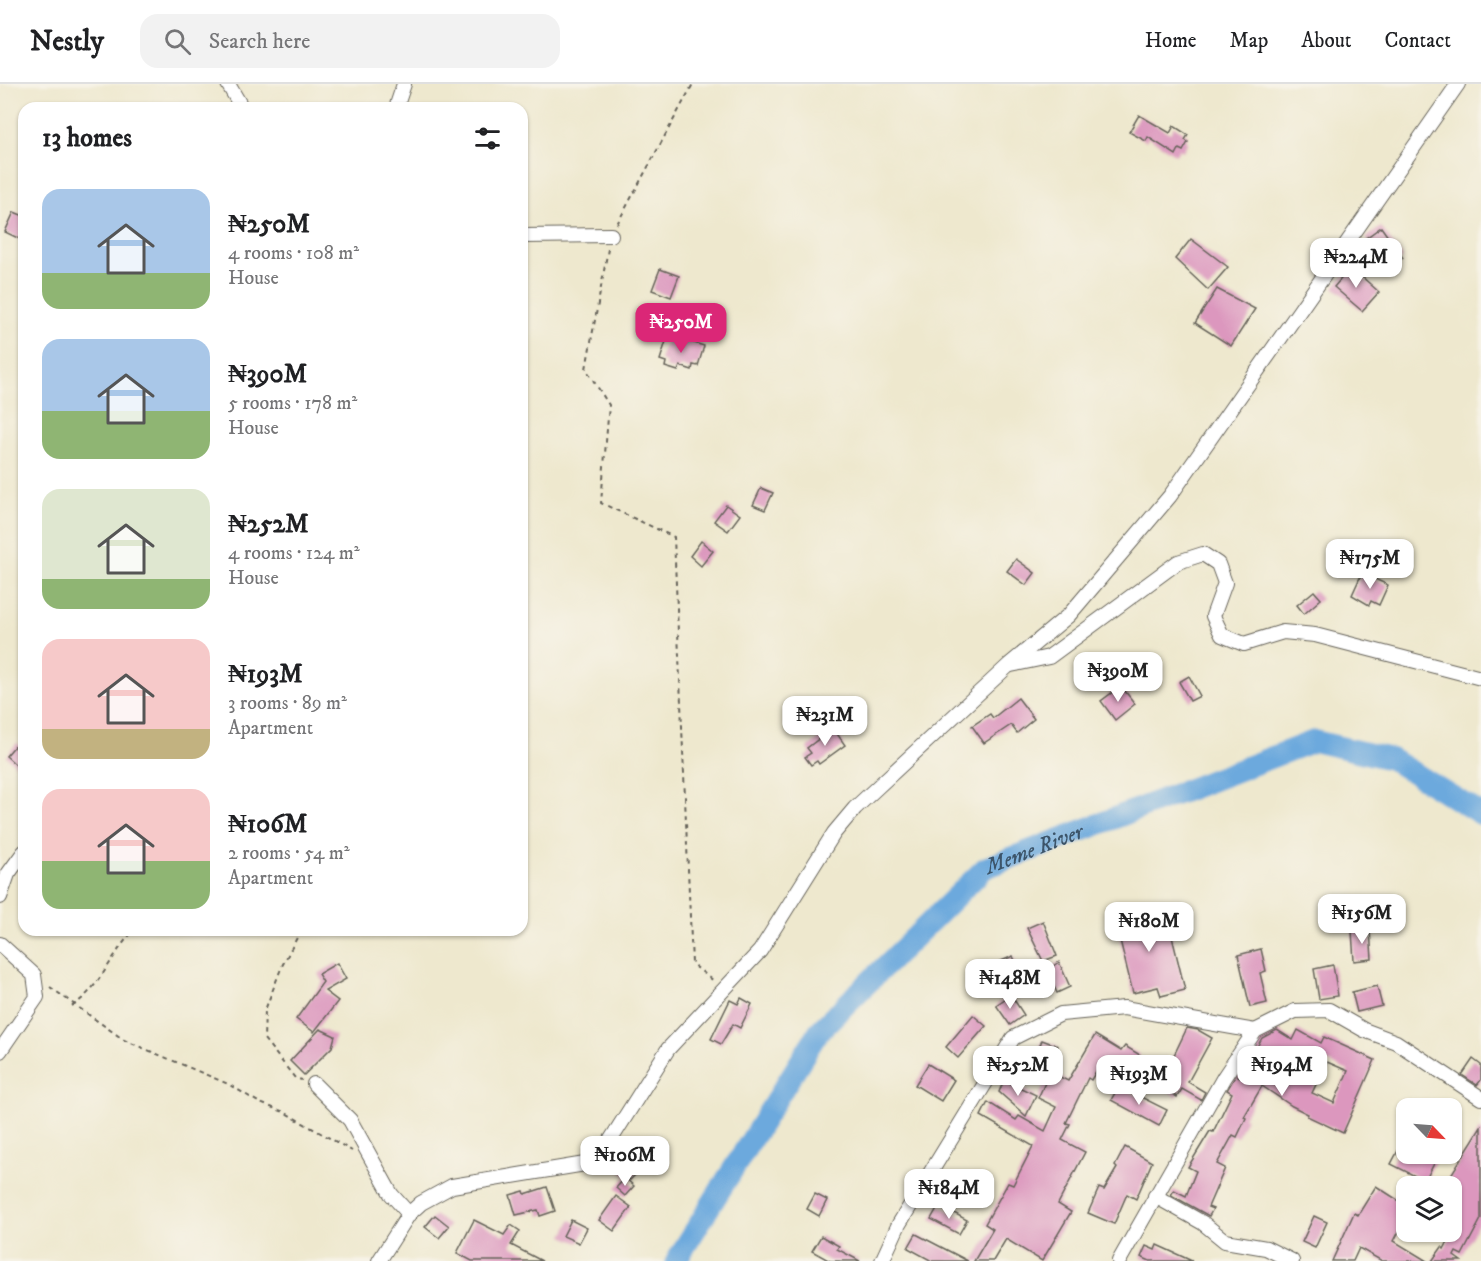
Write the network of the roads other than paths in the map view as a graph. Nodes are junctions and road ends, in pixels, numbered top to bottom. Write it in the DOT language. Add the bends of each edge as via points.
graph roads {
  1 [pos="228,84"];
  2 [pos="404,84"];
  3 [pos="1458,84"];
  4 [pos="238,102"];
  5 [pos="398,102"];
  6 [pos="611,235"];
  7 [pos="528,236"];
  8 [pos="1009,665"];
  9 [pos="1481,678"];
  10 [pos="18,860"];
  11 [pos="0,897"];
  12 [pos="0,944"];
  13 [pos="1255,1030"];
  14 [pos="0,1051"];
  15 [pos="314,1084"];
  16 [pos="1481,1098"];
  17 [pos="1155,1196"];
  18 [pos="409,1214"];
  19 [pos="379,1261"];
  20 [pos="882,1261"];
  21 [pos="1119,1261"];
  22 [pos="1292,1261"];
  1 -- 4 [label="street"];
  2 -- 5 [label="street"];
  3 -- 8 [label="street" via="1170,496 1069,615"];
  6 -- 7 [label="street"];
  8 -- 9 [label="street" via="1049,657 1178,562 1203,554 1218,564 1225,583 1213,616 1222,635 1244,644 1283,632 1315,635"];
  8 -- 18 [label="street" via="855,808 834,833 760,951 668,1049 603,1152 585,1164 452,1186"];
  10 -- 11 [label="street"];
  12 -- 14 [label="street" via="34,975 37,997"];
  13 -- 16 [label="street" via="1294,1011 1329,1010 1396,1042"];
  13 -- 17 [label="street"];
  13 -- 20 [label="street" via="1124,1008 1060,1014 1013,1038 899,1224"];
  15 -- 18 [label="street" via="350,1120 391,1194"];
  17 -- 21 [label="street"];
  17 -- 22 [label="street" via="1203,1223 1225,1241 1266,1248"];
  18 -- 19 [label="street"];
}
